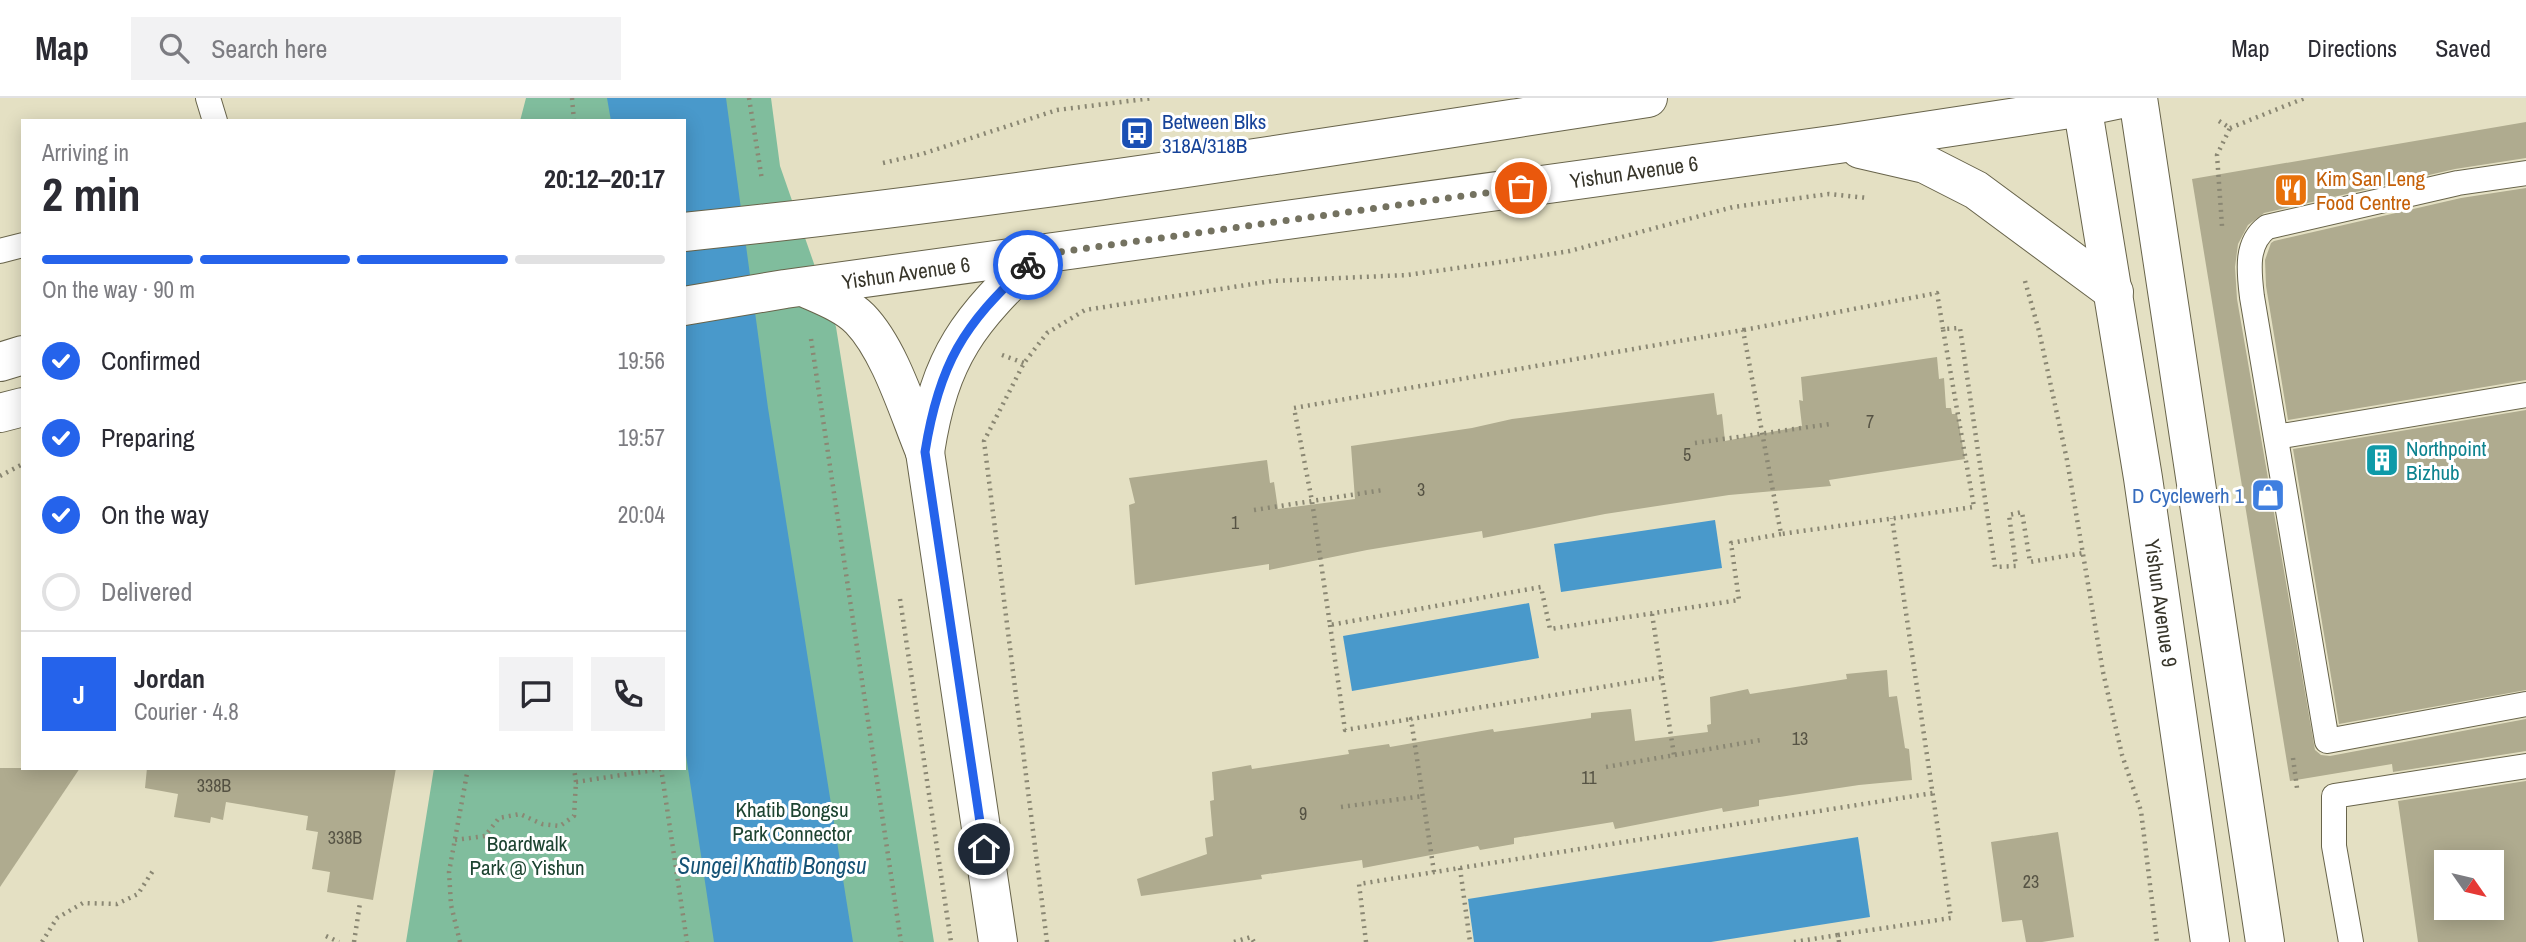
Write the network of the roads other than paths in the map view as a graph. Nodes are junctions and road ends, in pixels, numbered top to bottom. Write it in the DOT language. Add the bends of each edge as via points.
graph roads {
  1 [pos="1648,98"];
  2 [pos="2126,98"];
  3 [pos="2138,98"];
  4 [pos="2082,102"];
  5 [pos="1504,109"];
  6 [pos="1839,144"];
  7 [pos="2526,173"];
  8 [pos="686,232"];
  9 [pos="21,246"];
  10 [pos="0,251"];
  11 [pos="1038,255"];
  12 [pos="794,288"];
  13 [pos="2114,292"];
  14 [pos="686,306"];
  15 [pos="21,356"];
  16 [pos="0,362"];
  17 [pos="2526,395"];
  18 [pos="21,408"];
  19 [pos="0,413"];
  20 [pos="2276,437"];
  21 [pos="925,452"];
  22 [pos="2526,704"];
  23 [pos="2526,766"];
  24 [pos="998,942"];
  25 [pos="2210,942"];
  26 [pos="2265,942"];
  27 [pos="2351,942"];
  1 -- 5 [label="main road"];
  2 -- 4 [label="main road, Yishun Avenue 6"];
  3 -- 26 [label="main road"];
  4 -- 6 [label="main road, Yishun Avenue 6"];
  4 -- 13 [label="main road, Yishun Avenue 9"];
  5 -- 8 [label="main road" via="1164,172"];
  6 -- 11 [label="main road, Yishun Avenue 6"];
  6 -- 13 [label="main road" via="1925,164 1976,190"];
  7 -- 20 [label="lane" via="2458,183 2267,227 2258,234 2248,263"];
  9 -- 10 [label="lane"];
  11 -- 12 [label="main road, Yishun Avenue 6"];
  11 -- 21 [label="main road" via="981,312 955,349 932,411"];
  12 -- 14 [label="main road, Yishun Avenue 6"];
  12 -- 21 [label="main road" via="837,302 859,318 880,345"];
  13 -- 25 [label="main road, Yishun Avenue 9"];
  15 -- 16 [label="main road"];
  17 -- 20 [label="lane"];
  18 -- 19 [label="main road"];
  20 -- 22 [label="lane" via="2327,741"];
  21 -- 24 [label="main road"];
  23 -- 27 [label="lane" via="2334,796 2334,846"];
}
